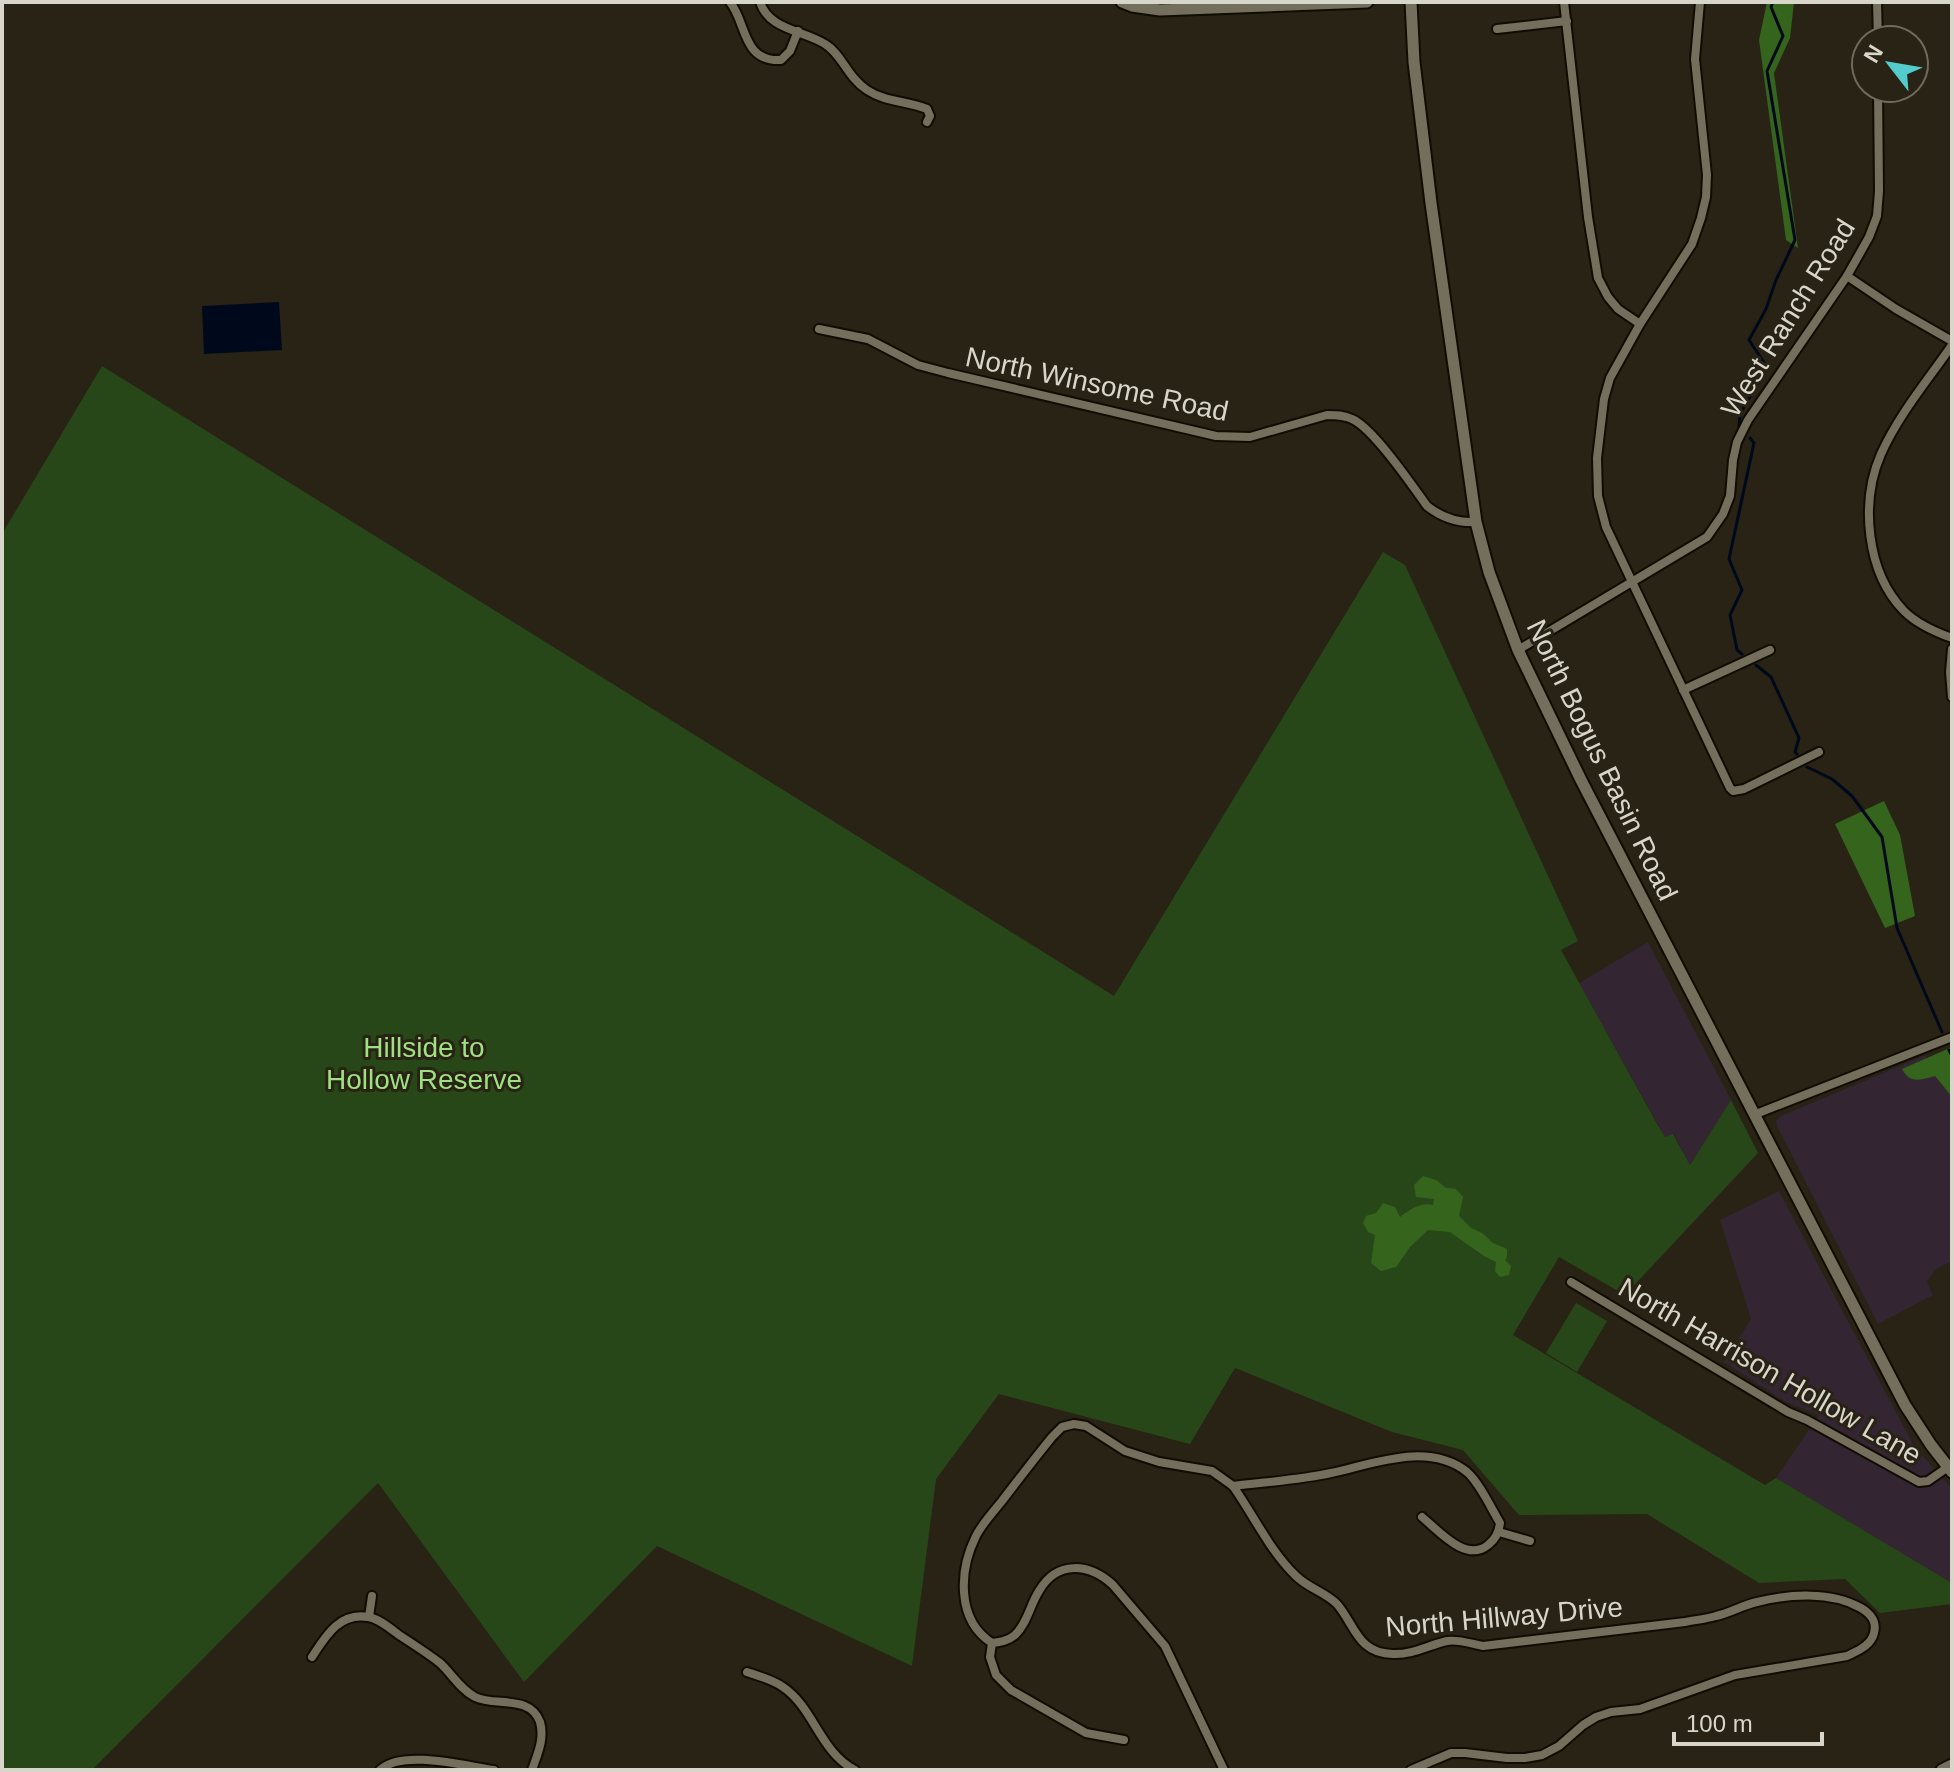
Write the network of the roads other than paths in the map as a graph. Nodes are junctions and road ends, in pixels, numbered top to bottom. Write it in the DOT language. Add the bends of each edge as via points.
graph roads {
  1 [pos="730,2"];
  2 [pos="760,2"];
  3 [pos="1122,2"];
  4 [pos="1367,2"];
  5 [pos="1411,2"];
  6 [pos="1564,2"];
  7 [pos="1700,2"];
  8 [pos="1877,2"];
  9 [pos="1567,21"];
  10 [pos="1878,24"];
  11 [pos="1497,29"];
  12 [pos="798,31"];
  13 [pos="1878,104"];
  14 [pos="927,122"];
  15 [pos="1847,276"];
  16 [pos="1640,324"];
  17 [pos="819,329"];
  18 [pos="1952,343"];
  19 [pos="1476,522"];
  20 [pos="1631,583"];
  21 [pos="1952,638"];
  22 [pos="1952,649"];
  23 [pos="1518,650"];
  24 [pos="1770,650"];
  25 [pos="1683,690"];
  26 [pos="1952,697"];
  27 [pos="1819,752"];
  28 [pos="1952,1037"];
  29 [pos="1756,1114"];
  30 [pos="1571,1282"];
  31 [pos="1950,1470"];
  32 [pos="1233,1486"];
  33 [pos="1422,1517"];
  34 [pos="1499,1532"];
  35 [pos="1530,1541"];
  36 [pos="372,1596"];
  37 [pos="369,1617"];
  38 [pos="992,1643"];
  39 [pos="312,1657"];
  40 [pos="747,1672"];
  41 [pos="1124,1740"];
  42 [pos="1952,1765"];
  43 [pos="380,1770"];
  44 [pos="494,1770"];
  45 [pos="532,1770"];
  46 [pos="855,1770"];
  47 [pos="1224,1770"];
  48 [pos="1411,1770"];
  49 [pos="1942,1770"];
  1 -- 12 [label="street" via="747,43 770,61 781,60 790,51"];
  2 -- 12 [label="street" via="771,21"];
  3 -- 4 [label="street" via="1160,10"];
  5 -- 19 [label="street, North Bogus Basin Road" via="1429,188"];
  6 -- 9 [label="street"];
  7 -- 16 [label="street" via="1695,59 1706,197 1692,244"];
  8 -- 10 [label="street"];
  9 -- 11 [label="street"];
  9 -- 16 [label="street" via="1598,278 1618,309"];
  12 -- 14 [label="street" via="830,47 865,89 927,109"];
  13 -- 15 [label="street, West Ranch Road" via="1877,216"];
  15 -- 18 [label="street"];
  15 -- 20 [label="street, West Ranch Road" via="1748,420 1737,442 1730,496 1707,537"];
  16 -- 20 [label="street" via="1610,378 1597,458 1601,510"];
  17 -- 19 [label="street, North Winsome Road" via="868,339 918,365 1216,436 1250,437 1327,415 1354,419 1427,506 1464,523"];
  18 -- 21 [label="street" via="1880,457 1869,523 1875,558 1890,593 1923,626"];
  19 -- 23 [label="street, North Bogus Basin Road"];
  20 -- 23 [label="street, West Ranch Road"];
  20 -- 25 [label="street"];
  22 -- 26 [label="street"];
  23 -- 29 [label="street, North Bogus Basin Road"];
  24 -- 25 [label="street"];
  25 -- 27 [label="street" via="1733,791"];
  28 -- 29 [label="street"];
  29 -- 31 [label="street, North Bogus Basin Road" via="1905,1405"];
  30 -- 31 [label="street, North Harrison Hollow Lane" via="1788,1412 1919,1482"];
  32 -- 34 [label="street" via="1329,1474 1385,1459 1444,1460 1470,1474 1500,1523"];
  32 -- 38 [label="street, North Hillway Drive" via="1212,1471 1125,1451 1086,1426 1062,1427 977,1533 971,1549 964,1572 967,1609 972,1624"];
  32 -- 48 [label="street, North Hillway Drive" via="1298,1579 1338,1606 1363,1644 1393,1654 1451,1640 1483,1646 1685,1622 1782,1597 1844,1602 1868,1612 1875,1623 1870,1642 1847,1656 1735,1675 1640,1709 1611,1712 1542,1755 1451,1753"];
  33 -- 34 [label="street" via="1475,1552"];
  34 -- 35 [label="street"];
  36 -- 37 [label="street"];
  37 -- 39 [label="street" via="336,1625"];
  37 -- 45 [label="street" via="439,1663 474,1696 531,1710 540,1722 542,1743"];
  38 -- 41 [label="street" via="996,1675 1011,1690 1086,1733"];
  38 -- 47 [label="street" via="1017,1633 1040,1590 1064,1569 1104,1576 1165,1646"];
  40 -- 46 [label="street" via="795,1697 828,1747"];
  42 -- 49 [label="street"];
  43 -- 44 [label="street" via="399,1760 419,1759"];
}
